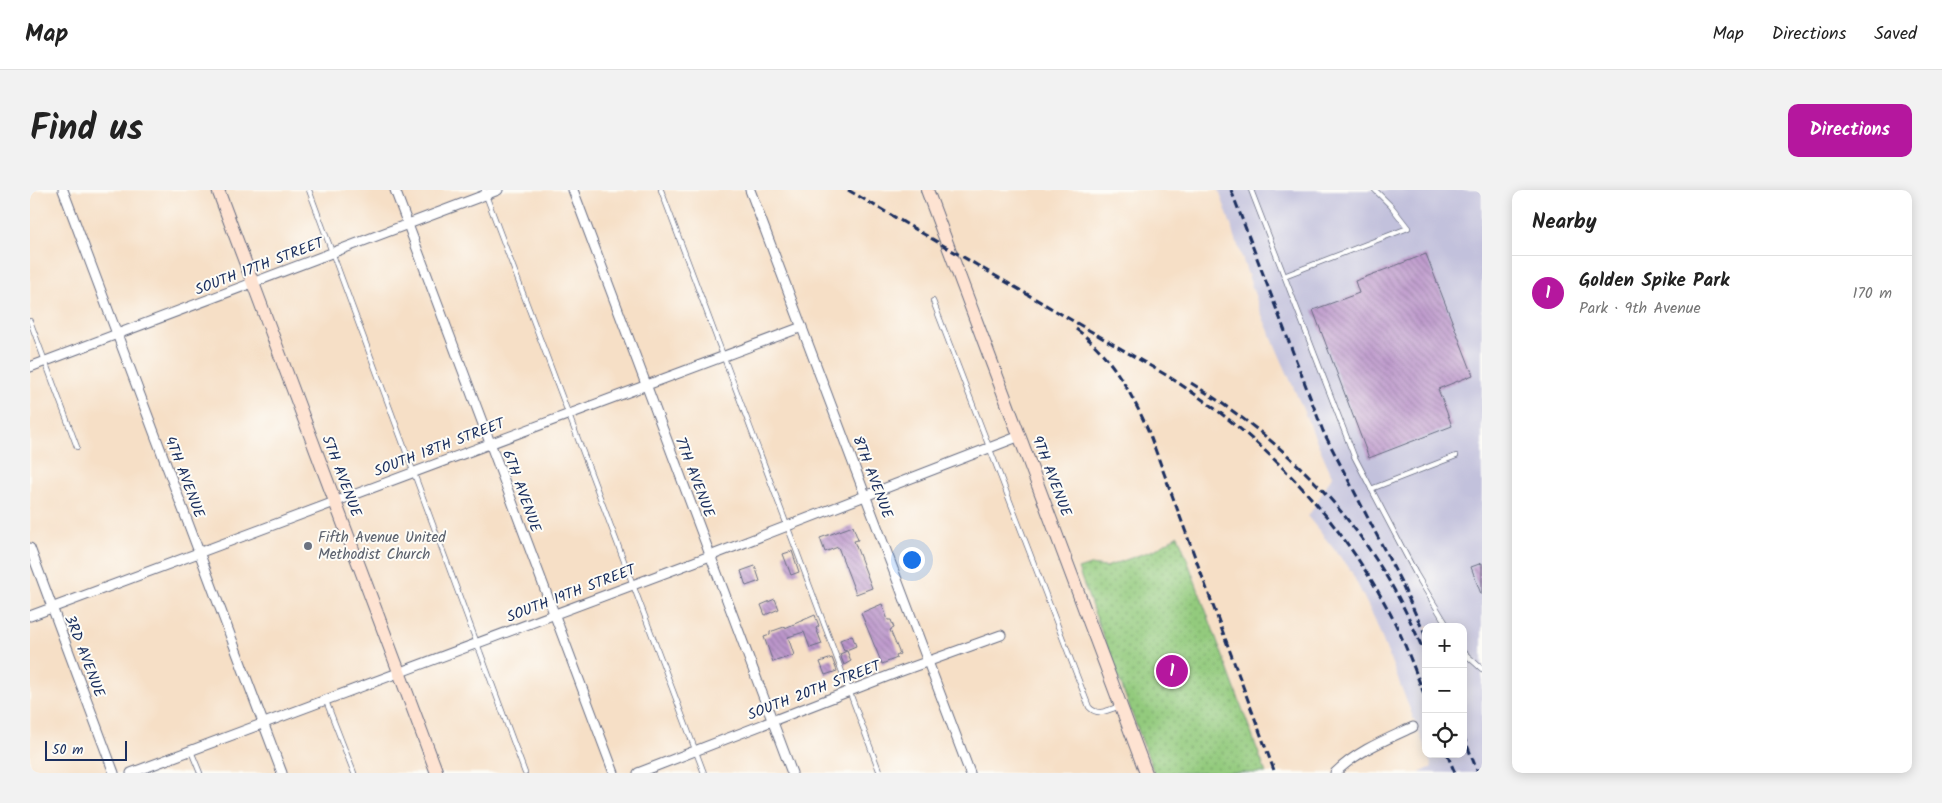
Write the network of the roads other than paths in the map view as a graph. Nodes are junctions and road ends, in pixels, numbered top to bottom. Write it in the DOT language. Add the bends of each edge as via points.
graph roads {
  1 [pos="63,190"];
  2 [pos="218,190"];
  3 [pos="309,190"];
  4 [pos="395,190"];
  5 [pos="498,190"];
  6 [pos="573,190"];
  7 [pos="661,190"];
  8 [pos="750,190"];
  9 [pos="927,190"];
  10 [pos="1251,190"];
  11 [pos="1375,190"];
  12 [pos="485,192"];
  13 [pos="408,224"];
  14 [pos="333,252"];
  15 [pos="1284,276"];
  16 [pos="252,283"];
  17 [pos="933,300"];
  18 [pos="30,321"];
  19 [pos="802,327"];
  20 [pos="117,334"];
  21 [pos="723,356"];
  22 [pos="45,361"];
  23 [pos="30,367"];
  24 [pos="646,384"];
  25 [pos="568,413"];
  26 [pos="1020,436"];
  27 [pos="490,442"];
  28 [pos="77,447"];
  29 [pos="989,448"];
  30 [pos="1456,456"];
  31 [pos="413,471"];
  32 [pos="1371,489"];
  33 [pos="865,496"];
  34 [pos="335,501"];
  35 [pos="787,526"];
  36 [pos="30,548"];
  37 [pos="199,552"];
  38 [pos="710,556"];
  39 [pos="632,584"];
  40 [pos="52,607"];
  41 [pos="554,614"];
  42 [pos="30,616"];
  43 [pos="1446,623"];
  44 [pos="1001,635"];
  45 [pos="477,643"];
  46 [pos="1467,656"];
  47 [pos="928,662"];
  48 [pos="1482,669"];
  49 [pos="399,673"];
  50 [pos="849,691"];
  51 [pos="326,701"];
  52 [pos="1121,706"];
  53 [pos="772,721"];
  54 [pos="263,724"];
  55 [pos="1413,727"];
  56 [pos="191,750"];
  57 [pos="695,750"];
  58 [pos="114,773"];
  59 [pos="130,773"];
  60 [pos="200,773"];
  61 [pos="282,773"];
  62 [pos="354,773"];
  63 [pos="437,773"];
  64 [pos="525,773"];
  65 [pos="614,773"];
  66 [pos="638,773"];
  67 [pos="704,773"];
  68 [pos="792,773"];
  69 [pos="880,773"];
  70 [pos="970,773"];
  71 [pos="1146,773"];
  72 [pos="1335,773"];
  1 -- 20 [label="street, 4TH AVENUE"];
  2 -- 16 [label="street, 5TH AVENUE"];
  3 -- 14 [label="lane"];
  4 -- 13 [label="street, 6TH AVENUE"];
  5 -- 12 [label="street, SOUTH 17TH STREET"];
  6 -- 24 [label="street, 7TH AVENUE"];
  7 -- 21 [label="lane"];
  8 -- 19 [label="street, 8TH AVENUE"];
  9 -- 26 [label="street, 9TH AVENUE"];
  10 -- 15 [label="lane"];
  11 -- 15 [label="lane" via="1408,228"];
  12 -- 13 [label="street, SOUTH 17TH STREET"];
  12 -- 25 [label="lane"];
  13 -- 14 [label="street, SOUTH 17TH STREET"];
  13 -- 27 [label="street, 6TH AVENUE"];
  14 -- 16 [label="street, SOUTH 17TH STREET"];
  14 -- 31 [label="lane"];
  15 -- 32 [label="lane" via="1354,456"];
  16 -- 20 [label="street, SOUTH 17TH STREET"];
  16 -- 34 [label="street, 5TH AVENUE"];
  17 -- 29 [label="lane"];
  18 -- 22 [label="lane"];
  19 -- 21 [label="street, SOUTH 18TH STREET"];
  19 -- 33 [label="street, 8TH AVENUE"];
  20 -- 22 [label="street, SOUTH 17TH STREET"];
  20 -- 37 [label="street, 4TH AVENUE"];
  21 -- 24 [label="street, SOUTH 18TH STREET"];
  21 -- 35 [label="lane"];
  22 -- 23 [label="street, SOUTH 17TH STREET"];
  22 -- 28 [label="lane"];
  24 -- 25 [label="street, SOUTH 18TH STREET"];
  24 -- 38 [label="street, 7TH AVENUE"];
  25 -- 27 [label="street, SOUTH 18TH STREET"];
  25 -- 39 [label="lane"];
  26 -- 29 [label="street, SOUTH 19TH STREET"];
  26 -- 52 [label="street, 9TH AVENUE"];
  27 -- 31 [label="street, SOUTH 18TH STREET"];
  27 -- 41 [label="street, 6TH AVENUE"];
  29 -- 33 [label="street, SOUTH 19TH STREET"];
  29 -- 52 [label="lane" via="1088,707 1100,713"];
  30 -- 32 [label="lane"];
  31 -- 34 [label="street, SOUTH 18TH STREET"];
  31 -- 45 [label="lane"];
  32 -- 43 [label="lane"];
  33 -- 35 [label="street, SOUTH 19TH STREET"];
  33 -- 47 [label="street, 8TH AVENUE"];
  34 -- 37 [label="street, SOUTH 18TH STREET"];
  34 -- 49 [label="street, 5TH AVENUE"];
  35 -- 38 [label="street, SOUTH 19TH STREET"];
  35 -- 50 [label="lane"];
  36 -- 40 [label="street, 3RD AVENUE"];
  37 -- 40 [label="street, SOUTH 18TH STREET"];
  37 -- 54 [label="street, 4TH AVENUE"];
  38 -- 39 [label="street, SOUTH 19TH STREET"];
  38 -- 53 [label="street, 7TH AVENUE"];
  39 -- 41 [label="street, SOUTH 19TH STREET"];
  39 -- 57 [label="lane"];
  40 -- 42 [label="street, SOUTH 18TH STREET"];
  40 -- 58 [label="street, 3RD AVENUE"];
  41 -- 45 [label="street, SOUTH 19TH STREET"];
  41 -- 65 [label="street, 6TH AVENUE"];
  44 -- 47 [label="street, SOUTH 20TH STREET"];
  45 -- 49 [label="street, SOUTH 19TH STREET"];
  45 -- 64 [label="lane"];
  46 -- 48 [label="lane"];
  47 -- 50 [label="street, SOUTH 20TH STREET"];
  47 -- 70 [label="street, 8TH AVENUE"];
  49 -- 51 [label="street, SOUTH 19TH STREET"];
  49 -- 63 [label="street, 5TH AVENUE"];
  50 -- 53 [label="street, SOUTH 20TH STREET"];
  50 -- 69 [label="lane"];
  51 -- 54 [label="street, SOUTH 19TH STREET"];
  51 -- 62 [label="lane"];
  52 -- 71 [label="street, 9TH AVENUE"];
  53 -- 57 [label="street, SOUTH 20TH STREET"];
  53 -- 68 [label="street, 7TH AVENUE"];
  54 -- 56 [label="street, SOUTH 19TH STREET"];
  54 -- 61 [label="street, 4TH AVENUE"];
  55 -- 72 [label="street" via="1368,748 1345,762"];
  56 -- 59 [label="street, SOUTH 19TH STREET"];
  56 -- 60 [label="lane"];
  57 -- 66 [label="street, SOUTH 20TH STREET"];
  57 -- 67 [label="lane"];
}
